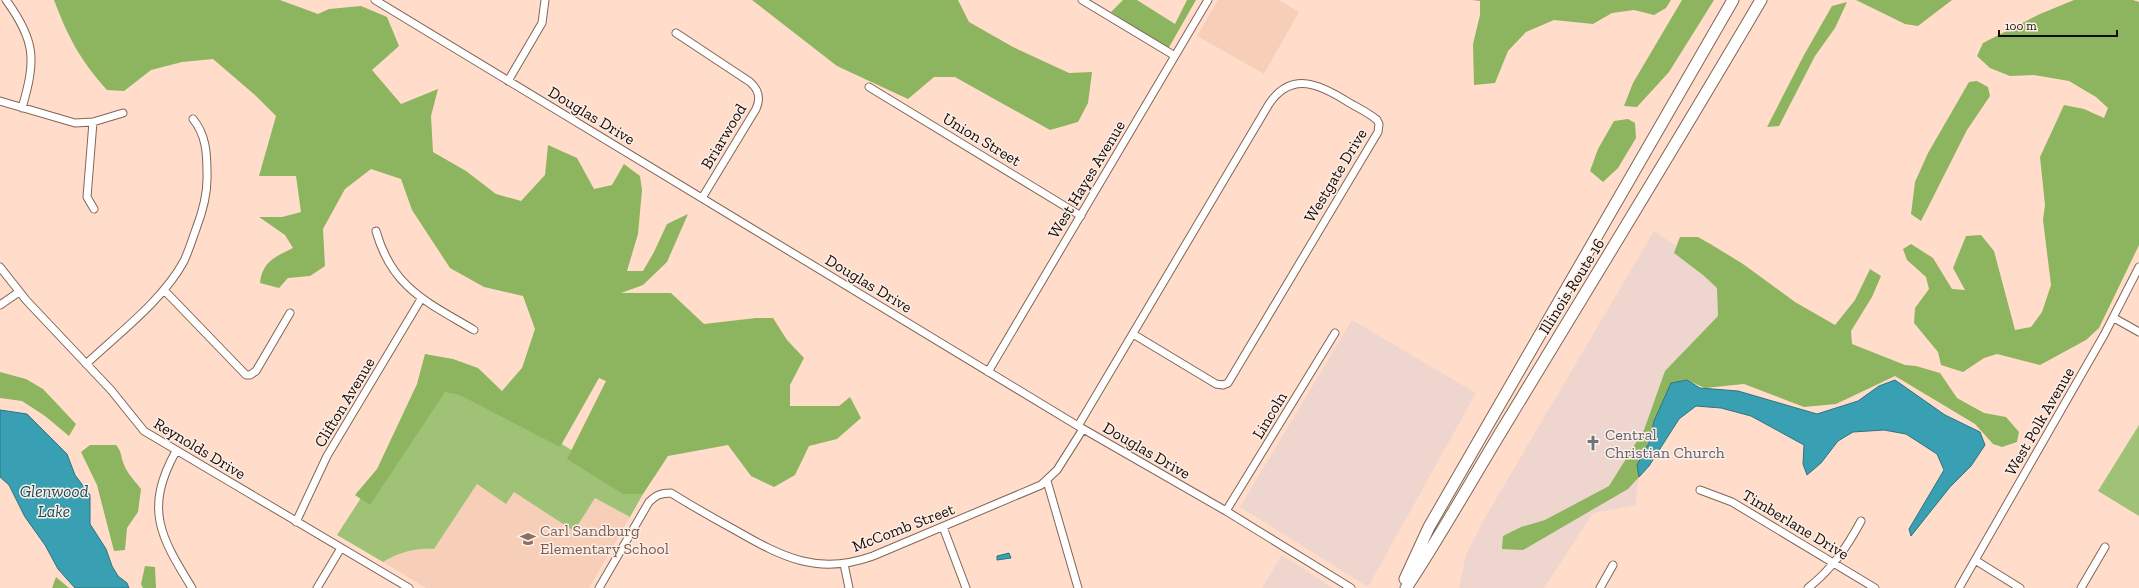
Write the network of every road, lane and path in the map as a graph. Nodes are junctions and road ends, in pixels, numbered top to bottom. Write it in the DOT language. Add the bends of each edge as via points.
graph roads {
  1 [pos="6,0"];
  2 [pos="375,0"];
  3 [pos="545,0"];
  4 [pos="1082,0"];
  5 [pos="1208,0"];
  6 [pos="1733,0"];
  7 [pos="1762,0"];
  8 [pos="676,33"];
  9 [pos="1175,56"];
  10 [pos="508,81"];
  11 [pos="869,87"];
  12 [pos="0,102"];
  13 [pos="22,108"];
  14 [pos="124,113"];
  15 [pos="193,119"];
  16 [pos="93,122"];
  17 [pos="702,198"];
  18 [pos="94,209"];
  19 [pos="1081,216"];
  20 [pos="376,231"];
  21 [pos="0,267"];
  22 [pos="2139,267"];
  23 [pos="164,290"];
  24 [pos="19,292"];
  25 [pos="421,299"];
  26 [pos="0,305"];
  27 [pos="290,313"];
  28 [pos="2114,318"];
  29 [pos="474,330"];
  30 [pos="2139,332"];
  31 [pos="1133,334"];
  32 [pos="1335,334"];
  33 [pos="86,364"];
  34 [pos="988,372"];
  35 [pos="1080,428"];
  36 [pos="176,451"];
  37 [pos="1047,481"];
  38 [pos="1700,490"];
  39 [pos="1226,511"];
  40 [pos="1861,520"];
  41 [pos="296,522"];
  42 [pos="943,527"];
  43 [pos="2104,547"];
  44 [pos="341,548"];
  45 [pos="1975,560"];
  46 [pos="844,564"];
  47 [pos="1834,564"];
  48 [pos="1613,565"];
  49 [pos="192,588"];
  50 [pos="317,588"];
  51 [pos="409,588"];
  52 [pos="599,588"];
  53 [pos="849,588"];
  54 [pos="966,588"];
  55 [pos="1078,588"];
  56 [pos="1351,588"];
  57 [pos="1401,588"];
  58 [pos="1406,588"];
  59 [pos="1600,588"];
  60 [pos="1808,588"];
  61 [pos="1875,588"];
  62 [pos="1959,588"];
  63 [pos="2020,588"];
  64 [pos="2081,588"];
  1 -- 13 [label="street" via="22,24 30,48 31,74"];
  2 -- 10 [label="street, Douglas Drive"];
  3 -- 10 [label="street" via="542,23"];
  4 -- 9 [label="street"];
  5 -- 9 [label="street, West Hayes Avenue"];
  6 -- 57 [label="main road, Illinois Route 16" via="1429,527"];
  7 -- 58 [label="main road, Illinois Route 16" via="1509,418 1442,534"];
  8 -- 17 [label="street, Briarwood" via="750,82 755,86 759,98 756,109"];
  9 -- 19 [label="street, West Hayes Avenue"];
  10 -- 17 [label="street, Douglas Drive"];
  11 -- 19 [label="street, Union Street"];
  12 -- 13 [label="street"];
  13 -- 16 [label="street" via="70,122"];
  14 -- 16 [label="street"];
  15 -- 23 [label="street" via="205,140 208,172 205,200 184,260"];
  16 -- 18 [label="street" via="87,196"];
  17 -- 34 [label="street, Douglas Drive"];
  19 -- 34 [label="street, West Hayes Avenue"];
  20 -- 25 [label="street" via="389,264 405,285"];
  21 -- 24 [label="street, Reynolds Drive"];
  22 -- 28 [label="street, West Polk Avenue"];
  23 -- 27 [label="street" via="246,375 254,373"];
  23 -- 33 [label="street"];
  24 -- 26 [label="street"];
  24 -- 33 [label="street, Reynolds Drive"];
  25 -- 29 [label="street"];
  25 -- 41 [label="street, Clifton Avenue" via="328,456"];
  28 -- 30 [label="street"];
  28 -- 45 [label="street, West Polk Avenue"];
  31 -- 31 [label="street, Westgate Drive" via="1269,104 1277,95 1293,86 1320,86 1377,120 1378,132 1228,383 1216,384"];
  31 -- 35 [label="street, Westgate Drive"];
  32 -- 39 [label="street, Lincoln"];
  33 -- 36 [label="street, Reynolds Drive" via="144,431"];
  34 -- 35 [label="street, Douglas Drive"];
  35 -- 37 [label="street, McComb Street" via="1057,470"];
  35 -- 39 [label="street, Douglas Drive"];
  36 -- 41 [label="street, Reynolds Drive"];
  36 -- 49 [label="street" via="160,488 159,515 164,540"];
  37 -- 42 [label="street, McComb Street" via="1032,490"];
  37 -- 55 [label="street"];
  38 -- 47 [label="street, Timberlane Drive" via="1732,502"];
  39 -- 56 [label="street, Douglas Drive"];
  40 -- 47 [label="street"];
  41 -- 44 [label="street, Reynolds Drive"];
  42 -- 46 [label="street, McComb Street" via="866,558"];
  42 -- 54 [label="street"];
  43 -- 64 [label="street"];
  44 -- 50 [label="street"];
  44 -- 51 [label="street, Reynolds Drive"];
  45 -- 62 [label="street, West Polk Avenue"];
  45 -- 63 [label="street"];
  46 -- 52 [label="street, McComb Street" via="809,563 781,556 671,493 662,493 650,502"];
  46 -- 53 [label="street"];
  47 -- 60 [label="street"];
  47 -- 61 [label="street, Timberlane Drive"];
  48 -- 59 [label="street"];
}
